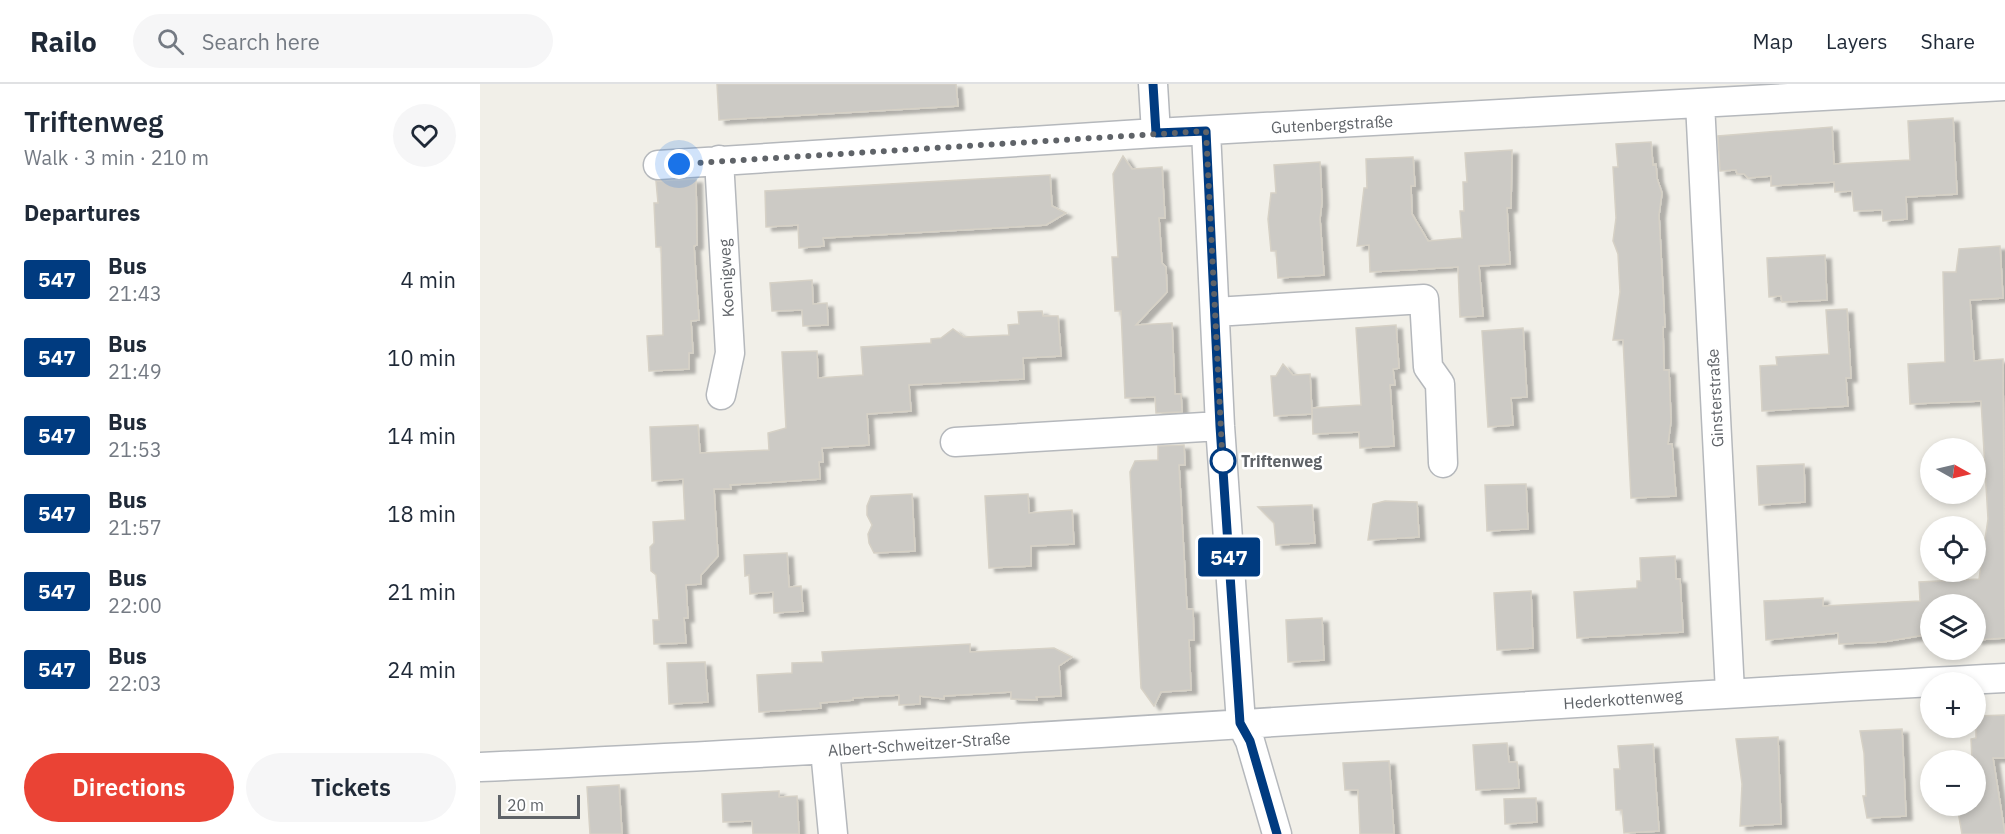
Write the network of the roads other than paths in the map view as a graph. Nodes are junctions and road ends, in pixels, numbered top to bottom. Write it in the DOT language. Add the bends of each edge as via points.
graph roads {
  1 [pos="1153,84"];
  2 [pos="2005,86"];
  3 [pos="1700,103"];
  4 [pos="1206,131"];
  5 [pos="1156,133"];
  6 [pos="719,160"];
  7 [pos="658,165"];
  8 [pos="1215,312"];
  9 [pos="721,395"];
  10 [pos="1220,426"];
  11 [pos="955,442"];
  12 [pos="1443,463"];
  13 [pos="2005,678"];
  14 [pos="1730,692"];
  15 [pos="1240,723"];
  16 [pos="825,750"];
  17 [pos="480,767"];
  18 [pos="833,834"];
  19 [pos="1277,834"];
  1 -- 5 [label="street"];
  2 -- 3 [label="street, Gutenbergstraße"];
  3 -- 4 [label="street, Gutenbergstraße"];
  3 -- 14 [label="street, Ginsterstraße"];
  4 -- 5 [label="street, Gutenbergstraße"];
  4 -- 8 [label="street"];
  5 -- 6 [label="street, Gutenbergstraße"];
  6 -- 7 [label="street, Gutenbergstraße"];
  6 -- 9 [label="street, Koenigweg" via="730,352"];
  8 -- 10 [label="street"];
  8 -- 12 [label="street" via="1424,298 1428,367 1440,384"];
  10 -- 11 [label="street"];
  10 -- 15 [label="street"];
  13 -- 14 [label="street, Hederkottenweg"];
  14 -- 15 [label="street, Hederkottenweg"];
  15 -- 16 [label="street, Albert-Schweitzer-Straße"];
  15 -- 19 [label="street" via="1250,741"];
  16 -- 17 [label="street, Albert-Schweitzer-Straße"];
  16 -- 18 [label="street"];
}
